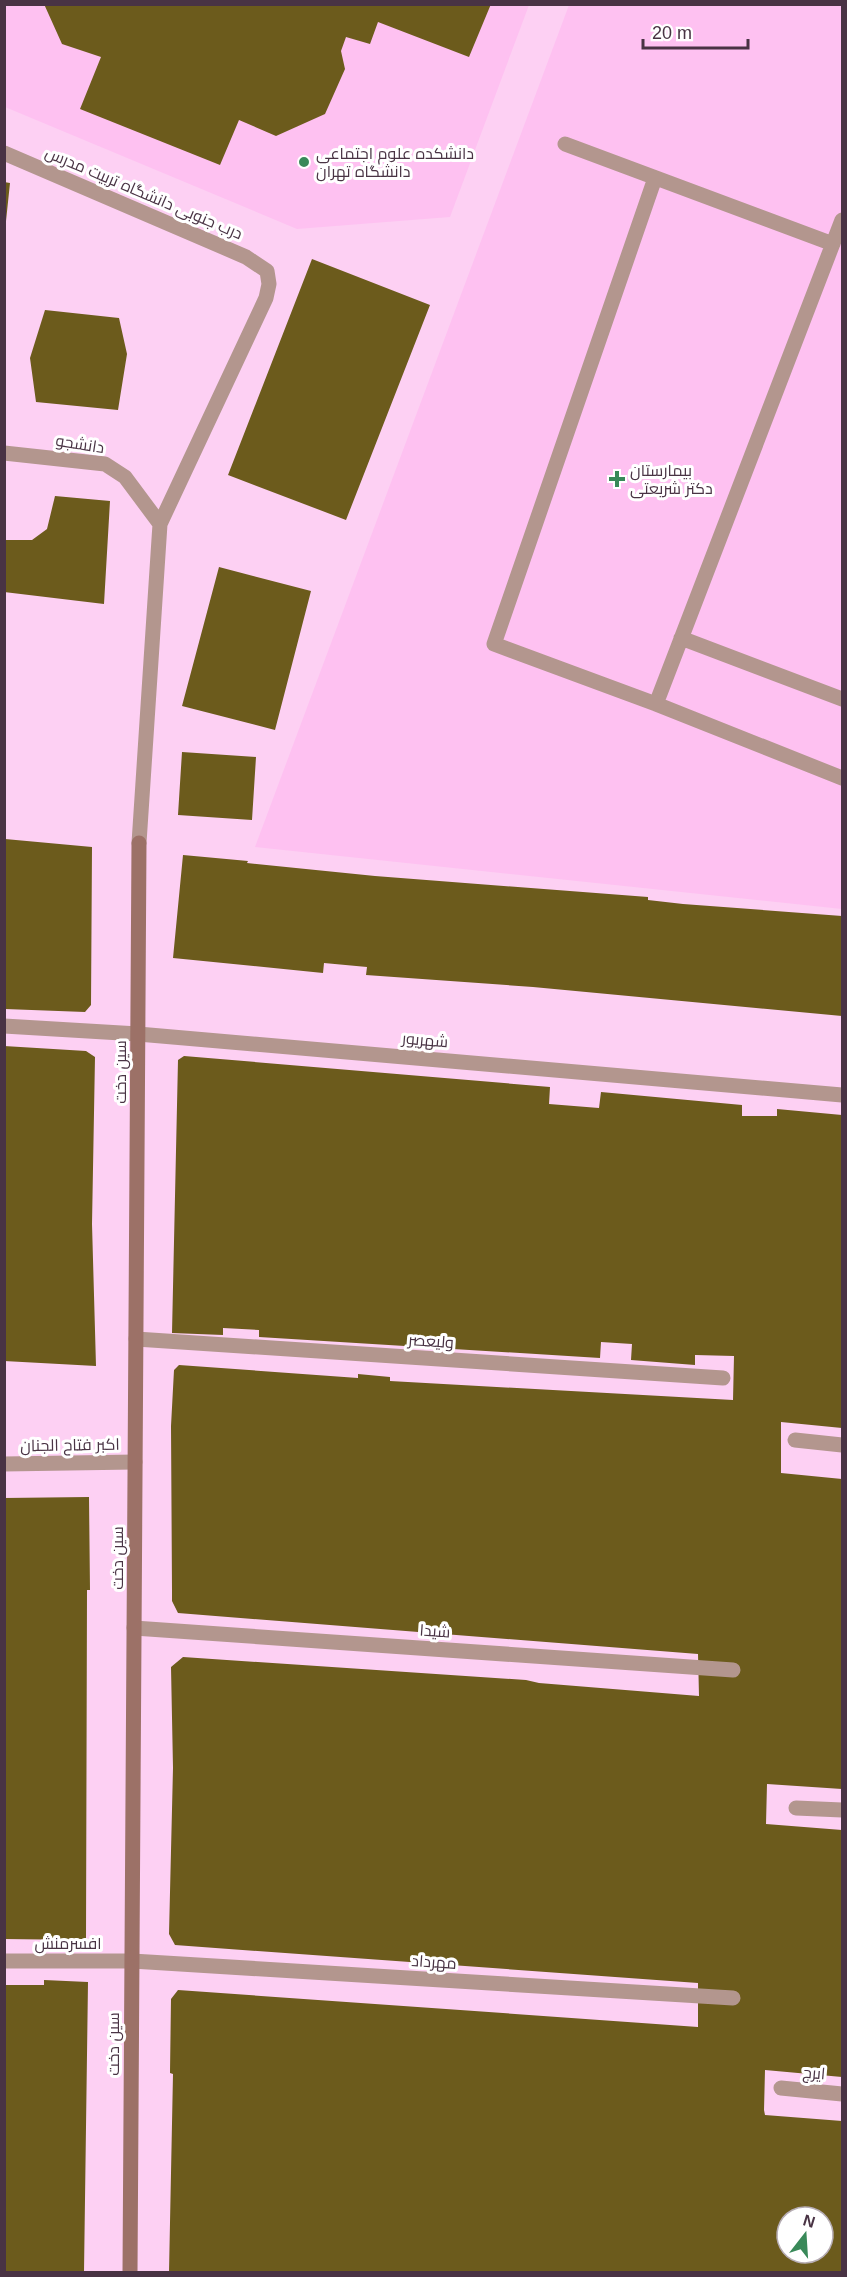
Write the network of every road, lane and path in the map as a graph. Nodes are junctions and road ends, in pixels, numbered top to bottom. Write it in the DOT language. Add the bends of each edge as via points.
graph roads {
  1 [pos="565,144"];
  2 [pos="4,153"];
  3 [pos="655,178"];
  4 [pos="842,221"];
  5 [pos="833,244"];
  6 [pos="4,453"];
  7 [pos="160,524"];
  8 [pos="681,638"];
  9 [pos="843,699"];
  10 [pos="656,704"];
  11 [pos="843,778"];
  12 [pos="4,1026"];
  13 [pos="138,1034"];
  14 [pos="843,1095"];
  15 [pos="136,1339"];
  16 [pos="723,1378"];
  17 [pos="795,1440"];
  18 [pos="843,1445"];
  19 [pos="135,1462"];
  20 [pos="4,1464"];
  21 [pos="134,1628"];
  22 [pos="733,1670"];
  23 [pos="796,1808"];
  24 [pos="843,1810"];
  25 [pos="4,1961"];
  26 [pos="132,1961"];
  27 [pos="733,1998"];
  28 [pos="781,2088"];
  29 [pos="843,2094"];
  30 [pos="130,2272"];
  1 -- 3 [label="street"];
  2 -- 7 [label="street, درب جنوبی دانشگاه تربیت مدرس" via="246,257 267,271 266,298"];
  3 -- 5 [label="street"];
  3 -- 10 [label="street" via="494,644"];
  4 -- 5 [label="street"];
  5 -- 8 [label="street"];
  6 -- 7 [label="street, دانشجو" via="105,464 125,477"];
  7 -- 13 [label="street, سین دخت" via="139,843"];
  8 -- 9 [label="street"];
  8 -- 10 [label="street"];
  10 -- 11 [label="street"];
  12 -- 13 [label="street, شهریور"];
  13 -- 14 [label="street, شهریور"];
  13 -- 15 [label="street, سین دخت"];
  15 -- 16 [label="street, ولیعصر"];
  15 -- 19 [label="street, سین دخت"];
  17 -- 18 [label="street"];
  19 -- 20 [label="street, اکبر فتاح الجنان"];
  19 -- 21 [label="street, سین دخت"];
  21 -- 22 [label="street, شیدا"];
  21 -- 26 [label="street, سین دخت"];
  23 -- 24 [label="street"];
  25 -- 26 [label="street, افسرمنش"];
  26 -- 27 [label="street, مهرداد"];
  26 -- 30 [label="street, سین دخت"];
  28 -- 29 [label="street, ایرج"];
}
